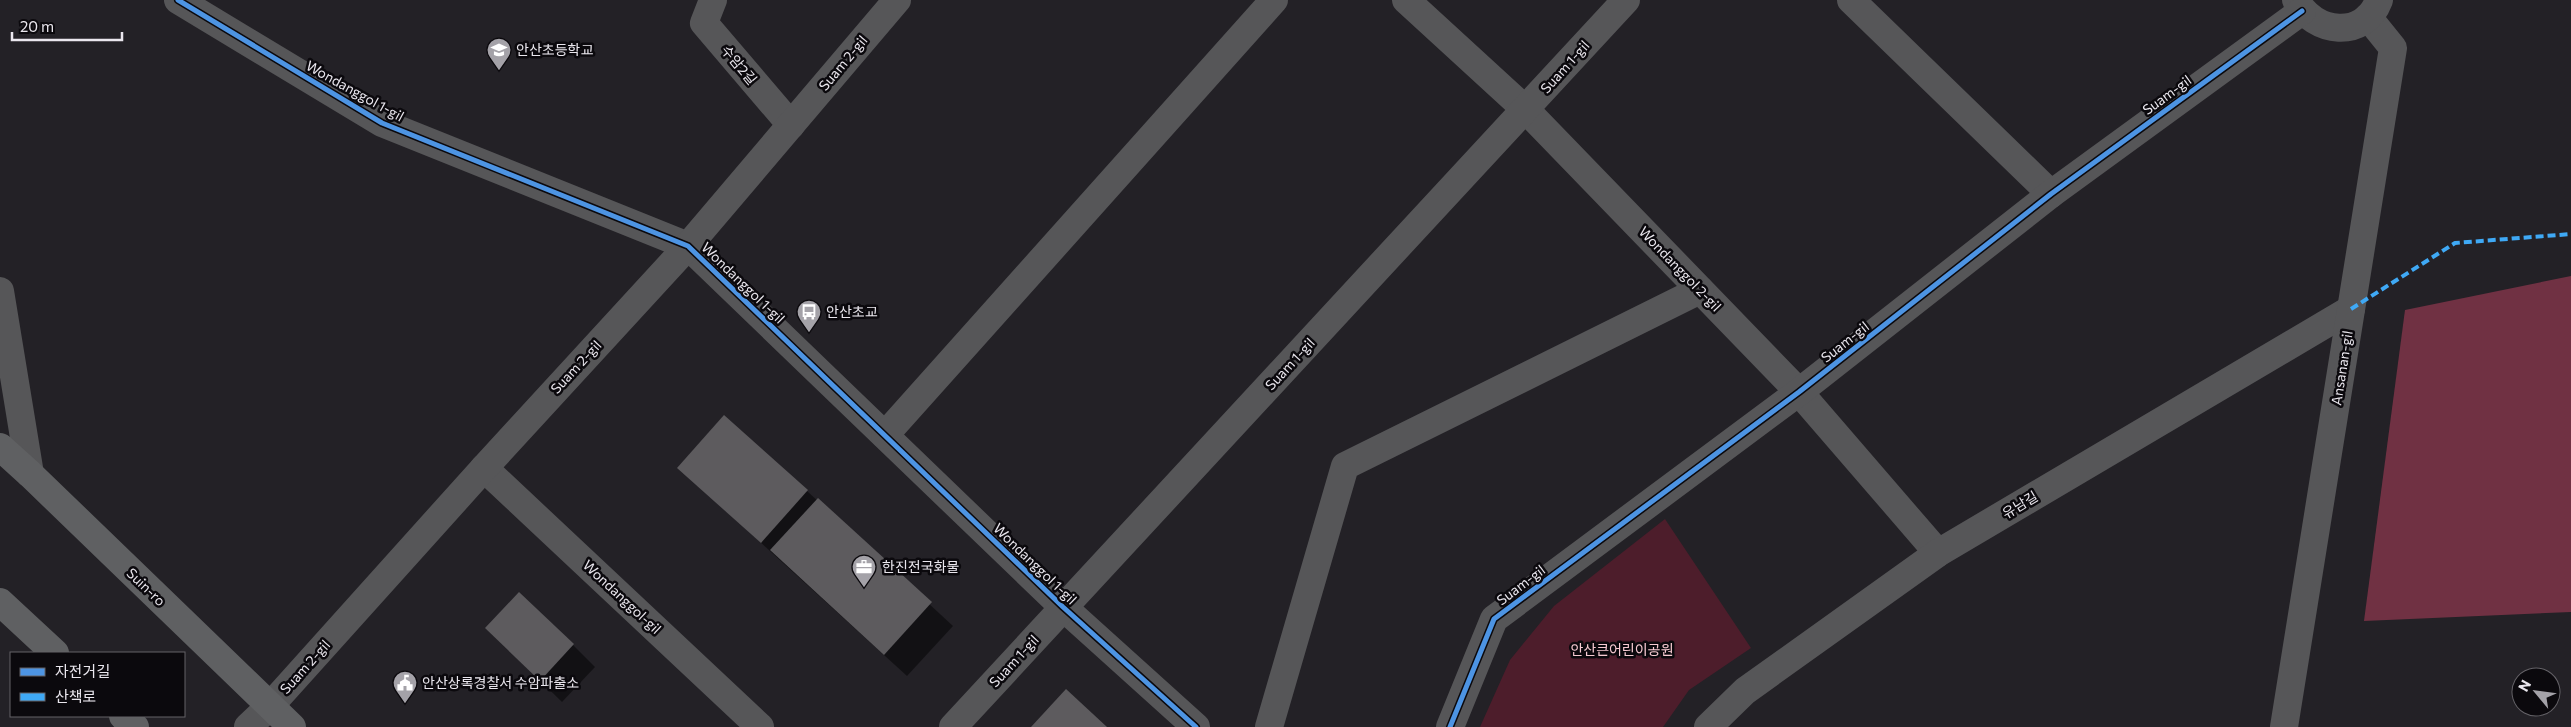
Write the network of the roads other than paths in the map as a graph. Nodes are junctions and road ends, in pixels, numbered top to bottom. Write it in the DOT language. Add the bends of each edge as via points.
graph roads {
  1 [pos="178,0"];
  2 [pos="713,0"];
  3 [pos="897,0"];
  4 [pos="1274,0"];
  5 [pos="1406,0"];
  6 [pos="1626,0"];
  7 [pos="1851,0"];
  8 [pos="2299,5"];
  9 [pos="2374,8"];
  10 [pos="1526,110"];
  11 [pos="791,125"];
  12 [pos="2050,194"];
  13 [pos="688,246"];
  14 [pos="1700,290"];
  15 [pos="0,291"];
  16 [pos="2351,309"];
  17 [pos="1799,392"];
  18 [pos="885,435"];
  19 [pos="0,447"];
  20 [pos="484,468"];
  21 [pos="30,474"];
  22 [pos="1938,554"];
  23 [pos="0,602"];
  24 [pos="1063,608"];
  25 [pos="55,652"];
  26 [pos="270,706"];
  27 [pos="124,717"];
  28 [pos="135,727"];
  29 [pos="248,727"];
  30 [pos="292,727"];
  31 [pos="760,727"];
  32 [pos="953,727"];
  33 [pos="1196,727"];
  34 [pos="1269,727"];
  35 [pos="1450,727"];
  36 [pos="1708,727"];
  37 [pos="2284,727"];
  1 -- 13 [label="street, Wondanggol 1-gil" via="382,123"];
  2 -- 11 [label="street, 수암2길" via="704,23"];
  3 -- 11 [label="street, Suam 2-gil"];
  4 -- 18 [label="street"];
  5 -- 10 [label="street, Wondanggol 2-gil"];
  6 -- 10 [label="street, Suam 1-gil"];
  7 -- 12 [label="street"];
  8 -- 9 [label="street" via="2319,24 2341,28 2355,25"];
  8 -- 12 [label="street, Suam-gil"];
  9 -- 16 [label="street, Ansanan-gil" via="2393,48"];
  10 -- 14 [label="street, Wondanggol 2-gil"];
  10 -- 24 [label="street, Suam 1-gil"];
  11 -- 13 [label="street, Suam 2-gil"];
  12 -- 17 [label="street, Suam-gil"];
  13 -- 18 [label="street, Wondanggol 1-gil"];
  13 -- 20 [label="street, Suam 2-gil"];
  14 -- 17 [label="street, Wondanggol 2-gil"];
  14 -- 34 [label="street" via="1345,466"];
  15 -- 21 [label="street"];
  16 -- 22 [label="street, 유남길"];
  16 -- 37 [label="street, Ansanan-gil"];
  17 -- 22 [label="street, Wondanggol 2-gil"];
  17 -- 35 [label="street, Suam-gil" via="1494,619"];
  18 -- 24 [label="street, Wondanggol 1-gil"];
  19 -- 21 [label="main road, Suin-ro"];
  20 -- 26 [label="street, Suam 2-gil"];
  20 -- 31 [label="street, Wondanggol-gil"];
  21 -- 26 [label="main road, Suin-ro"];
  22 -- 36 [label="street, 유남길" via="1745,691"];
  23 -- 25 [label="main road"];
  24 -- 32 [label="street, Suam 1-gil"];
  24 -- 33 [label="street, Wondanggol 1-gil"];
  26 -- 29 [label="street, Suam 2-gil"];
  26 -- 30 [label="main road, Suin-ro"];
  27 -- 28 [label="main road"];
}
